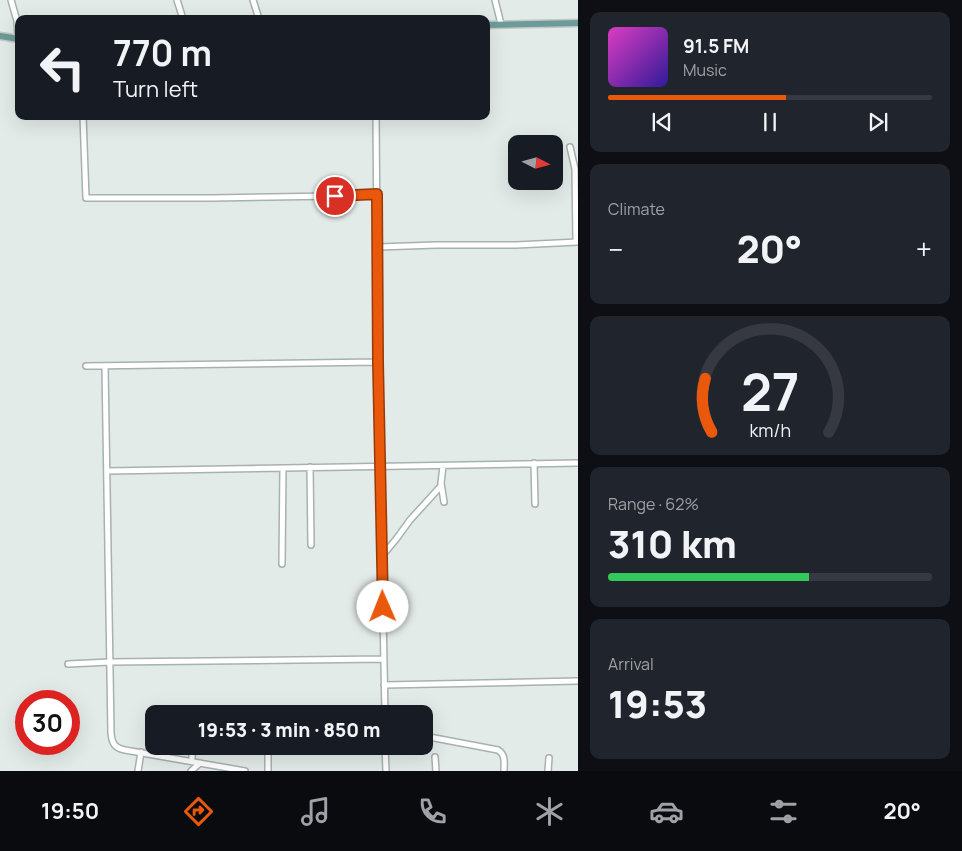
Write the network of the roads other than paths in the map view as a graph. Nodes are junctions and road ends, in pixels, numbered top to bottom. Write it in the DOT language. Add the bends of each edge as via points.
graph roads {
  1 [pos="11,0"];
  2 [pos="177,0"];
  3 [pos="252,0"];
  4 [pos="495,0"];
  5 [pos="15,15"];
  6 [pos="181,15"];
  7 [pos="258,15"];
  8 [pos="578,22"];
  9 [pos="501,24"];
  10 [pos="490,25"];
  11 [pos="0,36"];
  12 [pos="15,38"];
  13 [pos="83,120"];
  14 [pos="376,120"];
  15 [pos="570,147"];
  16 [pos="377,194"];
  17 [pos="577,242"];
  18 [pos="378,247"];
  19 [pos="378,362"];
  20 [pos="86,366"];
  21 [pos="105,366"];
  22 [pos="578,463"];
  23 [pos="534,464"];
  24 [pos="381,466"];
  25 [pos="442,466"];
  26 [pos="283,468"];
  27 [pos="310,468"];
  28 [pos="107,471"];
  29 [pos="441,486"];
  30 [pos="444,502"];
  31 [pos="535,504"];
  32 [pos="311,545"];
  33 [pos="382,555"];
  34 [pos="282,564"];
  35 [pos="384,659"];
  36 [pos="110,662"];
  37 [pos="68,664"];
  38 [pos="578,681"];
  39 [pos="384,685"];
  40 [pos="385,705"];
  41 [pos="433,738"];
  42 [pos="141,752"];
  43 [pos="192,755"];
  44 [pos="268,755"];
  45 [pos="385,755"];
  46 [pos="435,757"];
  47 [pos="549,758"];
  48 [pos="192,761"];
  49 [pos="200,763"];
  50 [pos="138,771"];
  51 [pos="191,771"];
  52 [pos="245,771"];
  53 [pos="268,771"];
  54 [pos="386,771"];
  55 [pos="436,771"];
  56 [pos="504,771"];
  57 [pos="548,771"];
  1 -- 5 [label="street"];
  2 -- 6 [label="street"];
  3 -- 7 [label="street"];
  4 -- 9 [label="street"];
  8 -- 9 [label="main road"];
  9 -- 10 [label="main road"];
  11 -- 12 [label="main road"];
  13 -- 16 [label="street" via="86,198"];
  14 -- 16 [label="street"];
  15 -- 17 [label="street" via="575,169"];
  16 -- 18 [label="street"];
  17 -- 18 [label="street"];
  18 -- 19 [label="street"];
  19 -- 21 [label="street"];
  19 -- 24 [label="street"];
  20 -- 21 [label="street"];
  21 -- 28 [label="street"];
  22 -- 23 [label="street"];
  23 -- 25 [label="street"];
  23 -- 31 [label="street"];
  24 -- 25 [label="street"];
  24 -- 27 [label="street"];
  24 -- 33 [label="street"];
  25 -- 29 [label="street"];
  26 -- 27 [label="street"];
  26 -- 28 [label="street"];
  26 -- 34 [label="street"];
  27 -- 32 [label="street"];
  28 -- 36 [label="street"];
  29 -- 30 [label="street"];
  29 -- 33 [label="street"];
  33 -- 35 [label="street"];
  35 -- 36 [label="street"];
  35 -- 39 [label="street"];
  36 -- 37 [label="street"];
  36 -- 42 [label="street" via="112,742 120,749"];
  38 -- 39 [label="street"];
  39 -- 40 [label="street"];
  41 -- 56 [label="street" via="498,750 504,756"];
  42 -- 48 [label="street"];
  42 -- 50 [label="street"];
  43 -- 48 [label="street"];
  44 -- 53 [label="street"];
  45 -- 54 [label="street"];
  46 -- 55 [label="street"];
  47 -- 57 [label="street"];
  48 -- 49 [label="street"];
  49 -- 51 [label="street"];
  49 -- 52 [label="street"];
}
